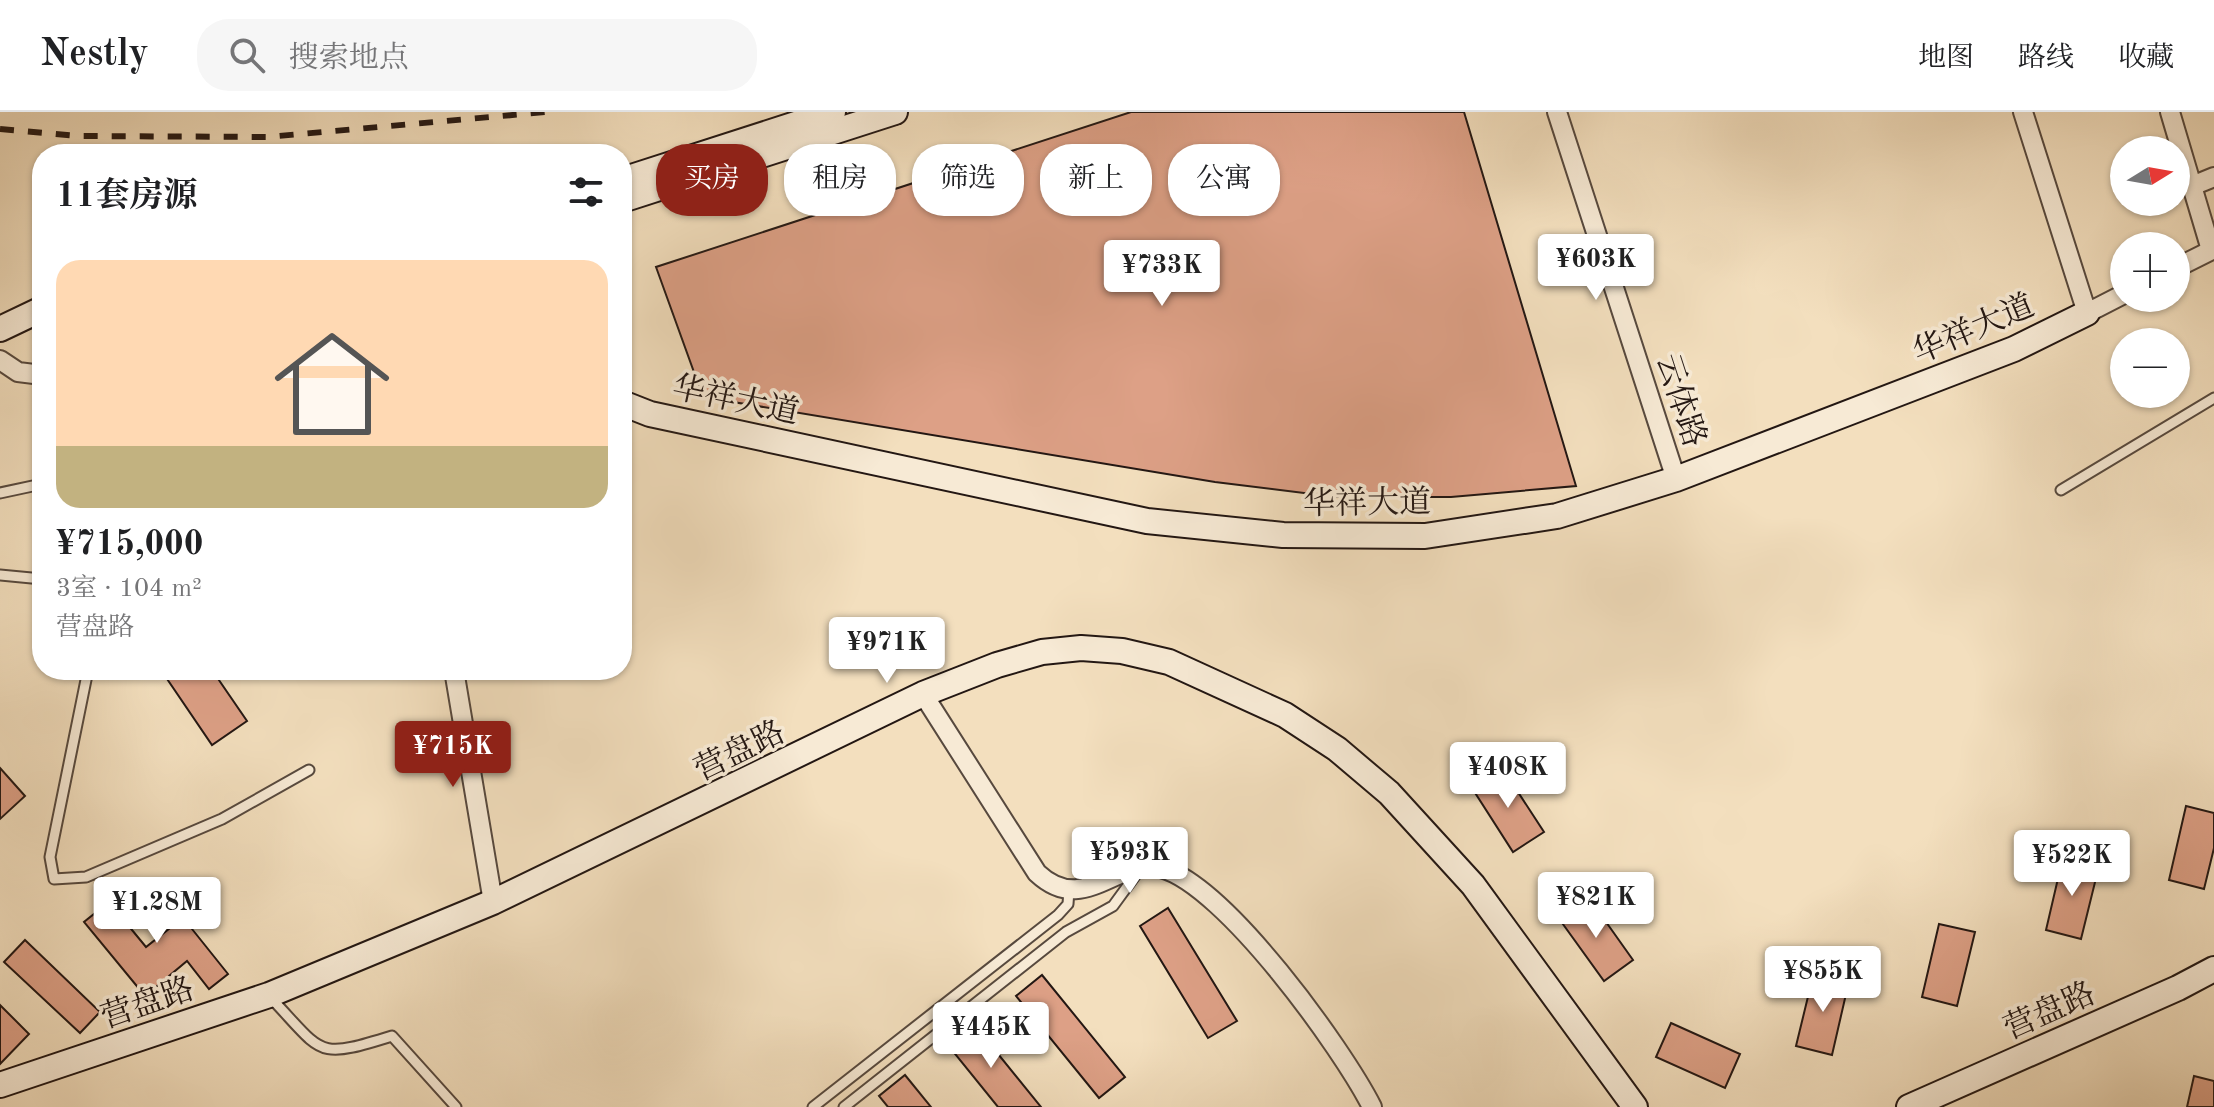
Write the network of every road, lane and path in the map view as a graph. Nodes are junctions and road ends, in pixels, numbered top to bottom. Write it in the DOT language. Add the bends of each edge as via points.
graph roads {
  1 [pos="833,112"];
  2 [pos="895,112"];
  3 [pos="1557,112"];
  4 [pos="2023,112"];
  5 [pos="2170,112"];
  6 [pos="632,177"];
  7 [pos="2214,177"];
  8 [pos="2192,186"];
  9 [pos="632,197"];
  10 [pos="2212,250"];
  11 [pos="2190,261"];
  12 [pos="2110,301"];
  13 [pos="2087,313"];
  14 [pos="32,314"];
  15 [pos="0,329"];
  16 [pos="32,332"];
  17 [pos="0,346"];
  18 [pos="0,360"];
  19 [pos="32,374"];
  20 [pos="2214,398"];
  21 [pos="632,407"];
  22 [pos="1676,479"];
  23 [pos="32,486"];
  24 [pos="2061,490"];
  25 [pos="0,493"];
  26 [pos="0,575"];
  27 [pos="32,578"];
  28 [pos="86,680"];
  29 [pos="456,680"];
  30 [pos="923,694"];
  31 [pos="309,770"];
  32 [pos="1142,867"];
  33 [pos="1069,890"];
  34 [pos="493,902"];
  35 [pos="2214,969"];
  36 [pos="269,995"];
  37 [pos="0,1085"];
  38 [pos="456,1107"];
  39 [pos="813,1107"];
  40 [pos="844,1107"];
  41 [pos="1372,1107"];
  42 [pos="1635,1107"];
  43 [pos="1909,1107"];
  1 -- 6 [label="street"];
  2 -- 9 [label="street"];
  3 -- 22 [label="street, 云体路"];
  4 -- 13 [label="street"];
  5 -- 8 [label="street"];
  7 -- 8 [label="street"];
  8 -- 10 [label="street"];
  10 -- 11 [label="street"];
  12 -- 13 [label="street"];
  13 -- 22 [label="street, 华祥大道" via="2014,349"];
  14 -- 15 [label="street"];
  16 -- 17 [label="street"];
  18 -- 19 [label="street"];
  20 -- 24 [label="lane"];
  21 -- 22 [label="street, 华祥大道" via="1147,521 1283,535 1425,536 1557,516"];
  23 -- 25 [label="lane"];
  26 -- 27 [label="lane"];
  28 -- 31 [label="lane" via="50,857 54,879 86,877 222,819"];
  29 -- 34 [label="street"];
  30 -- 33 [label="street" via="1037,873 1052,887"];
  30 -- 34 [label="street, 营盘路"];
  30 -- 42 [label="street, 营盘路" via="997,665 1081,648 1169,662 1285,715 1389,793 1473,885"];
  32 -- 33 [label="street"];
  32 -- 40 [label="lane" via="1113,906 1066,932"];
  32 -- 41 [label="street" via="1162,869 1191,883 1239,926 1351,1065"];
  33 -- 39 [label="lane" via="1068,904 1058,915"];
  34 -- 36 [label="street, 营盘路"];
  35 -- 43 [label="street, 营盘路"];
  36 -- 37 [label="street, 营盘路"];
  36 -- 38 [label="lane" via="318,1048 343,1051 392,1036"];
}
